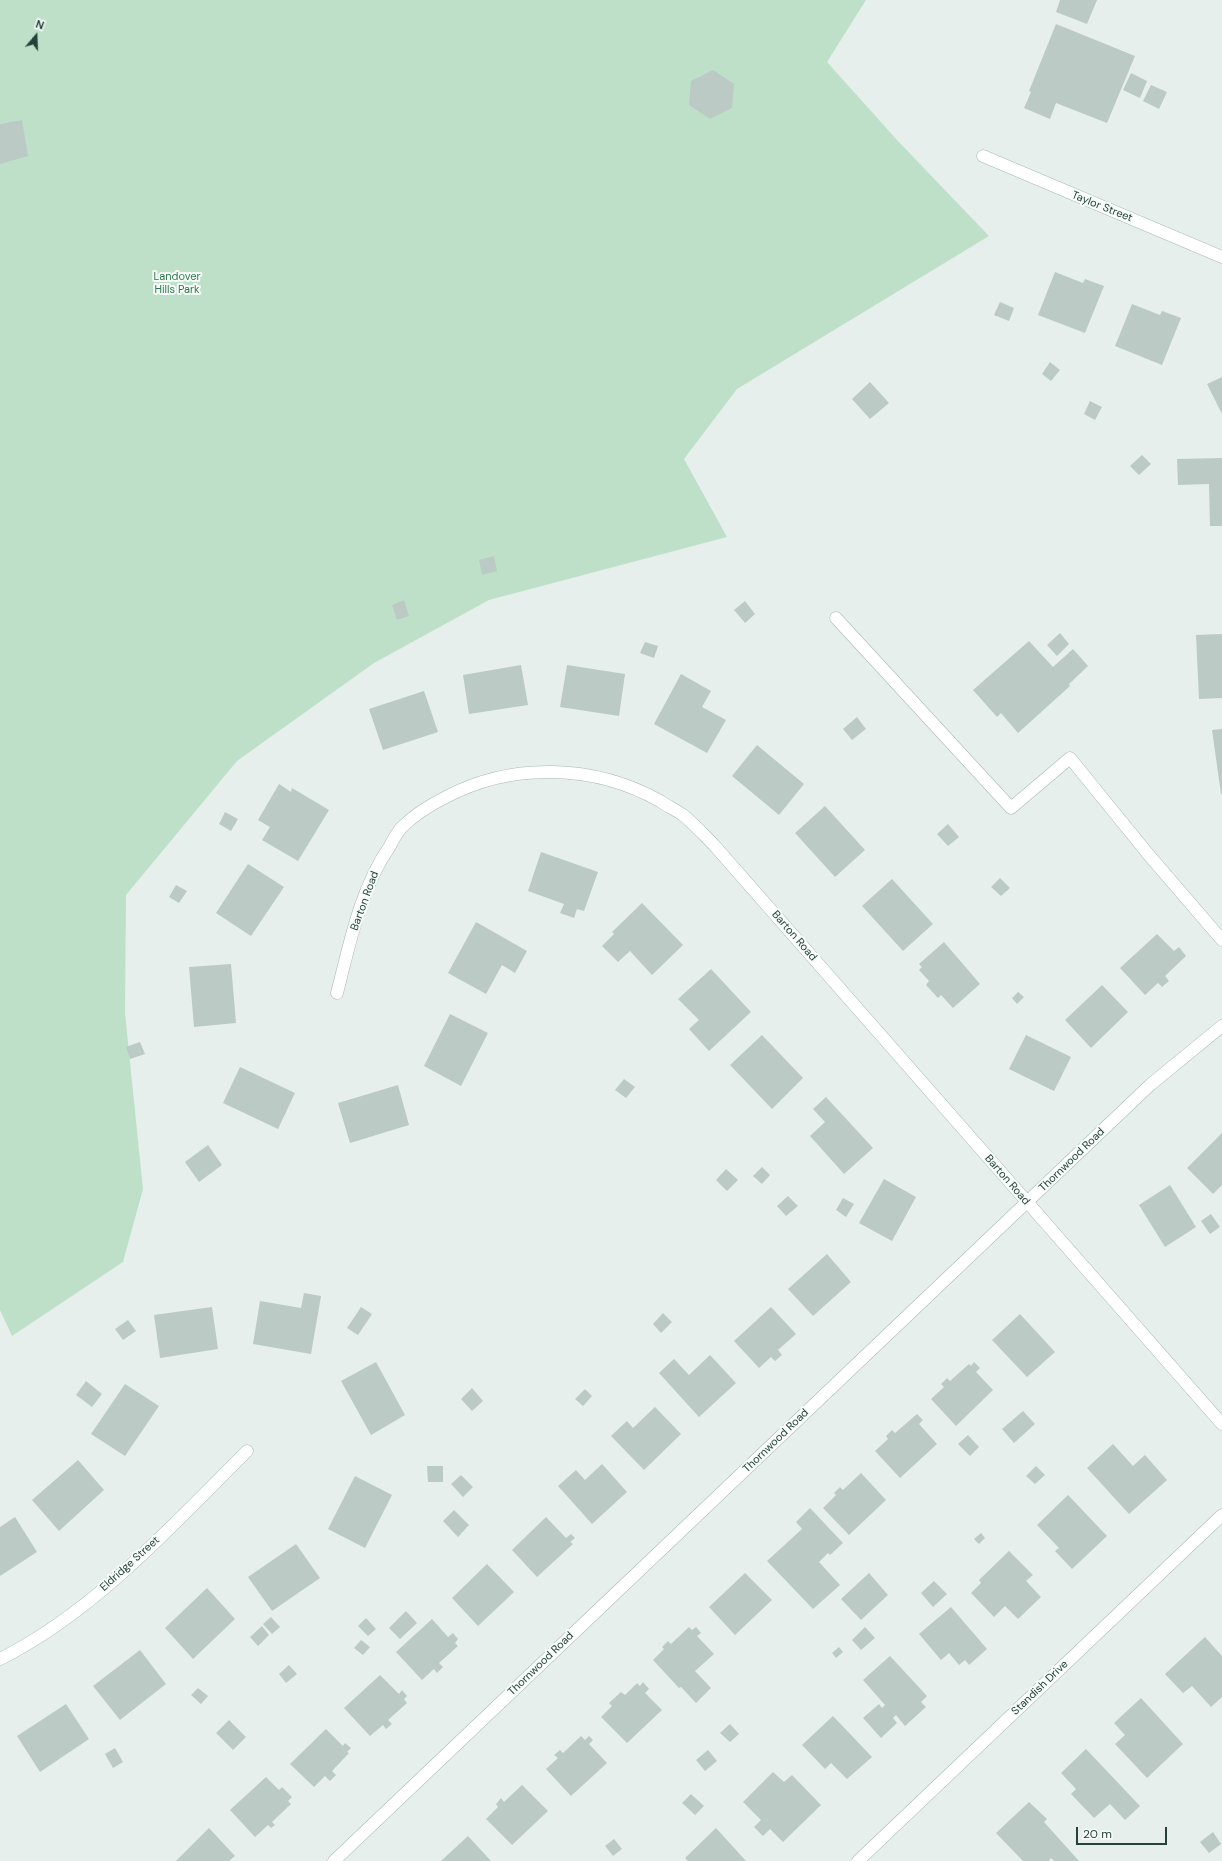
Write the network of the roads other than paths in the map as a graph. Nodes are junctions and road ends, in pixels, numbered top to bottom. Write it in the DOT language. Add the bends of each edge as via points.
graph roads {
  1 [pos="983,156"];
  2 [pos="1222,257"];
  3 [pos="836,618"];
  4 [pos="1222,940"];
  5 [pos="337,993"];
  6 [pos="1222,1026"];
  7 [pos="1027,1203"];
  8 [pos="1222,1424"];
  9 [pos="247,1451"];
  10 [pos="1222,1515"];
  11 [pos="0,1659"];
  12 [pos="334,1861"];
  13 [pos="858,1861"];
  1 -- 2 [label="street, Taylor Street"];
  3 -- 4 [label="street" via="1011,808 1070,758"];
  5 -- 7 [label="street, Barton Road" via="368,886 401,828 429,805 466,786 512,773 567,772 608,779 646,793 683,815 714,845"];
  6 -- 7 [label="street, Thornwood Road" via="1150,1085"];
  7 -- 8 [label="street, Barton Road"];
  7 -- 12 [label="street, Thornwood Road"];
  9 -- 11 [label="street, Eldridge Street" via="170,1529 105,1587 53,1628"];
  10 -- 13 [label="street, Standish Drive"];
}
